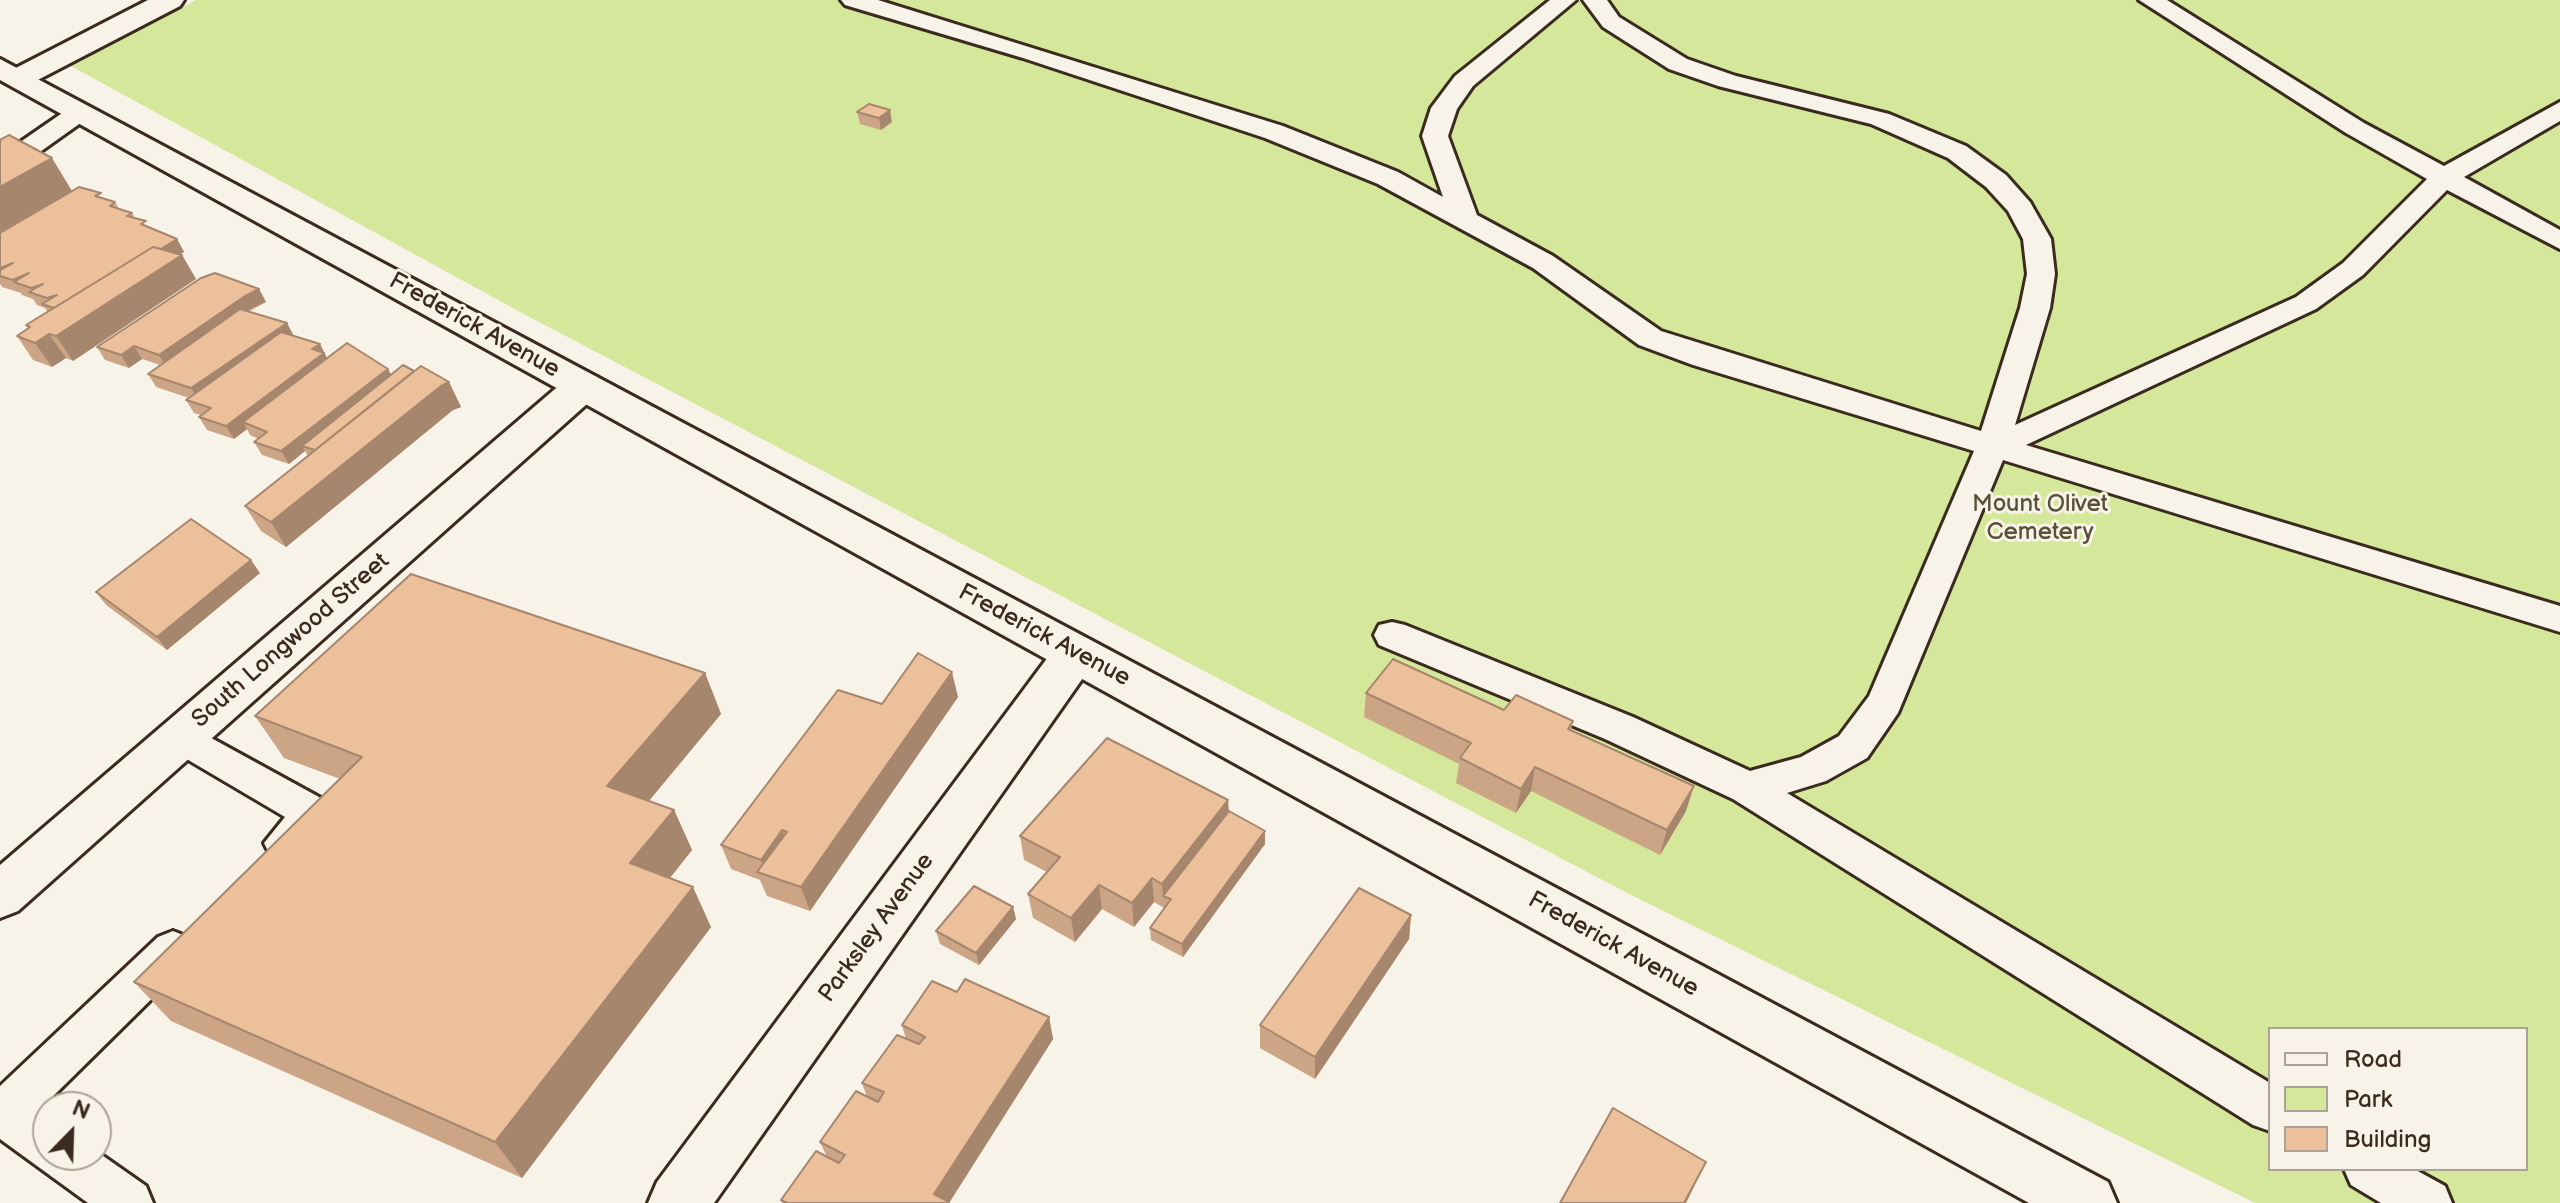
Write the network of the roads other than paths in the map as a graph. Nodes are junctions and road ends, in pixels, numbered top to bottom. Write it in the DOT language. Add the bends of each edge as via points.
graph roads {
  1 [pos="170,0"];
  2 [pos="853,0"];
  3 [pos="1564,0"];
  4 [pos="1595,0"];
  5 [pos="2151,0"];
  6 [pos="8,75"];
  7 [pos="2560,110"];
  8 [pos="80,112"];
  9 [pos="0,168"];
  10 [pos="2444,177"];
  11 [pos="1463,215"];
  12 [pos="2560,241"];
  13 [pos="583,386"];
  14 [pos="1992,448"];
  15 [pos="2560,619"];
  16 [pos="1392,635"];
  17 [pos="1076,653"];
  18 [pos="182,737"];
  19 [pos="1747,788"];
  20 [pos="259,868"];
  21 [pos="0,896"];
  22 [pos="203,921"];
  23 [pos="2268,1108"];
  24 [pos="32,1135"];
  25 [pos="84,1171"];
  26 [pos="2372,1171"];
  27 [pos="129,1203"];
  28 [pos="678,1203"];
  29 [pos="2087,1203"];
  30 [pos="2428,1203"];
  1 -- 6 [label="main road"];
  2 -- 11 [label="lane" via="1274,132"];
  3 -- 11 [label="lane" via="1464,81 1444,108 1435,136"];
  4 -- 14 [label="lane" via="1611,22 1678,64 1920,133 1967,159 2020,208 2037,239 2041,274"];
  5 -- 10 [label="lane" via="2355,128"];
  6 -- 8 [label="main road, Frederick Avenue"];
  7 -- 10 [label="lane"];
  8 -- 9 [label="lane"];
  8 -- 13 [label="main road, Frederick Avenue"];
  10 -- 12 [label="lane"];
  10 -- 14 [label="lane" via="2353,269 2306,303"];
  11 -- 14 [label="lane" via="1543,262 1650,338"];
  13 -- 17 [label="main road, Frederick Avenue"];
  13 -- 18 [label="main road, South Longwood Street"];
  14 -- 15 [label="lane"];
  14 -- 19 [label="lane" via="1877,714 1853,747 1812,770"];
  16 -- 19 [label="lane" via="1619,728"];
  17 -- 28 [label="main road, Parksley Avenue"];
  17 -- 29 [label="main road, Frederick Avenue"];
  18 -- 20 [label="lane" via="314,814"];
  18 -- 21 [label="main road, South Longwood Street"];
  19 -- 23 [label="lane"];
  22 -- 24 [label="lane" via="3,1114"];
  25 -- 27 [label="lane"];
  26 -- 30 [label="lane"];
}
